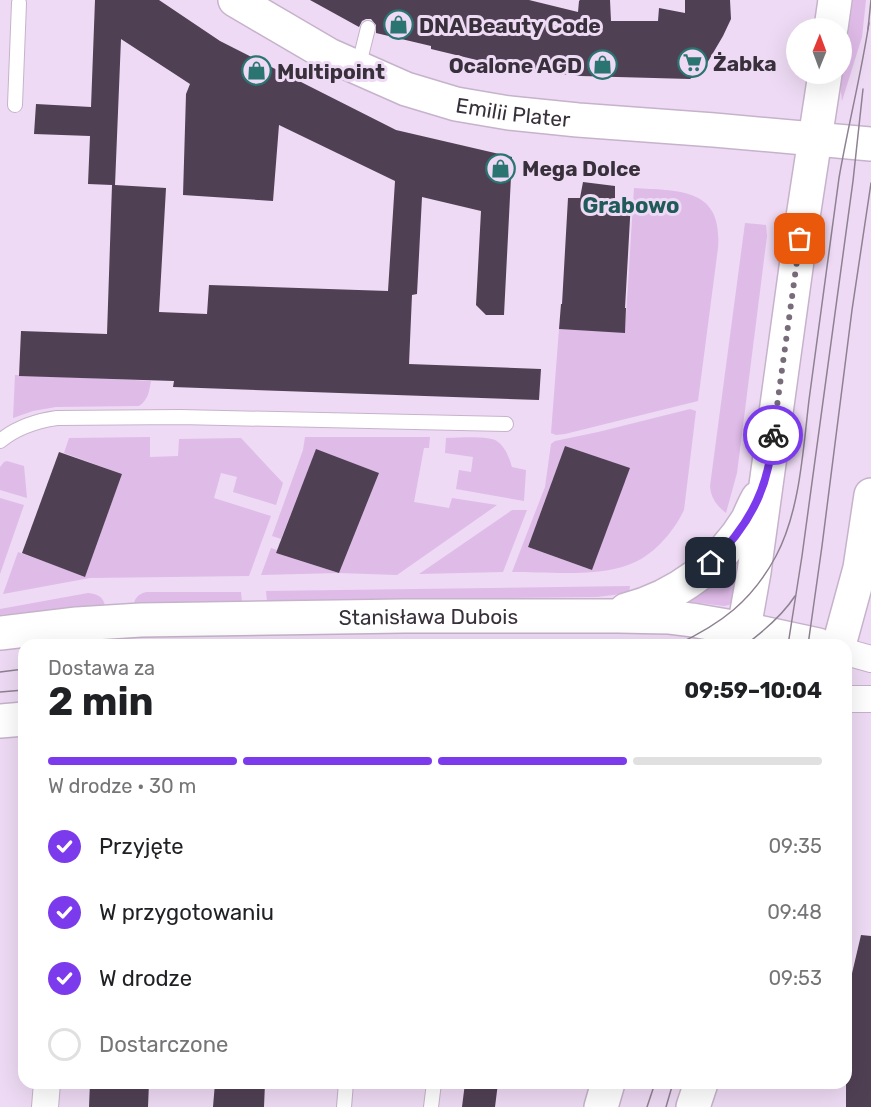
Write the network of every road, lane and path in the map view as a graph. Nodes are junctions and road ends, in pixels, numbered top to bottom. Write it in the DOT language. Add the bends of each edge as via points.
graph roads {
  1 [pos="234,0"];
  2 [pos="835,0"];
  3 [pos="19,3"];
  4 [pos="832,18"];
  5 [pos="368,28"];
  6 [pos="358,68"];
  7 [pos="823,84"];
  8 [pos="15,105"];
  9 [pos="815,139"];
  10 [pos="871,144"];
  11 [pos="506,424"];
  12 [pos="0,441"];
  13 [pos="768,468"];
  14 [pos="871,495"];
  15 [pos="590,616"];
  16 [pos="0,633"];
  17 [pos="37,637"];
  18 [pos="742,637"];
  19 [pos="761,639"];
  20 [pos="841,639"];
  21 [pos="852,654"];
  22 [pos="871,659"];
  23 [pos="852,699"];
  24 [pos="871,699"];
  25 [pos="18,720"];
  26 [pos="0,721"];
  27 [pos="46,1089"];
  28 [pos="346,1089"];
  29 [pos="433,1089"];
  30 [pos="606,1089"];
  31 [pos="699,1089"];
  32 [pos="45,1107"];
  33 [pos="344,1107"];
  34 [pos="431,1107"];
  35 [pos="601,1107"];
  36 [pos="693,1107"];
  1 -- 6 [label="street, Emilii Plater"];
  2 -- 4 [label="street"];
  3 -- 8 [label="lane"];
  5 -- 6 [label="lane"];
  6 -- 9 [label="street, Emilii Plater" via="406,89 477,108"];
  7 -- 9 [label="street"];
  9 -- 10 [label="street, Emilii Plater"];
  9 -- 13 [label="street"];
  11 -- 12 [label="lane" via="57,418 21,427"];
  13 -- 15 [label="street" via="748,519 726,549 699,574 652,601"];
  13 -- 18 [label="street"];
  14 -- 20 [label="street" via="860,568"];
  15 -- 17 [label="street, Stanisława Dubois" via="141,620 78,624"];
  15 -- 18 [label="street, Stanisława Dubois" via="668,617"];
  16 -- 17 [label="street, Stanisława Dubois"];
  18 -- 19 [label="street, Stanisława Dubois"];
  21 -- 22 [label="street"];
  23 -- 24 [label="street"];
  25 -- 26 [label="street"];
  27 -- 32 [label="street"];
  28 -- 33 [label="lane"];
  29 -- 34 [label="lane"];
  30 -- 35 [label="street"];
  31 -- 36 [label="street"];
}
